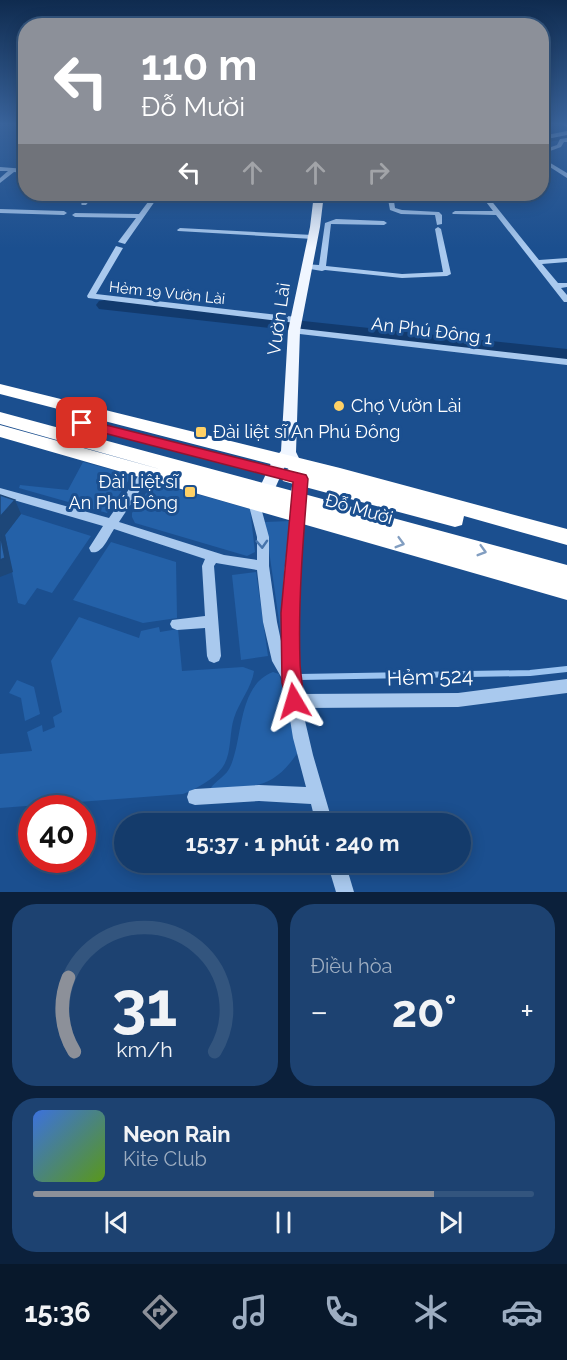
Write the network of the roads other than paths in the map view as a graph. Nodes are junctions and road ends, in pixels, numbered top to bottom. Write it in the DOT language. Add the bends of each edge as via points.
graph roads {
  1 [pos="549,165"];
  2 [pos="0,170"];
  3 [pos="13,170"];
  4 [pos="18,170"];
  5 [pos="567,176"];
  6 [pos="0,181"];
  7 [pos="86,201"];
  8 [pos="152,201"];
  9 [pos="318,201"];
  10 [pos="391,201"];
  11 [pos="488,201"];
  12 [pos="84,204"];
  13 [pos="0,211"];
  14 [pos="64,213"];
  15 [pos="455,213"];
  16 [pos="497,213"];
  17 [pos="75,215"];
  18 [pos="141,216"];
  19 [pos="384,223"];
  20 [pos="180,230"];
  21 [pos="313,237"];
  22 [pos="567,260"];
  23 [pos="536,262"];
  24 [pos="307,266"];
  25 [pos="322,269"];
  26 [pos="567,285"];
  27 [pos="555,286"];
  28 [pos="567,300"];
  29 [pos="295,325"];
  30 [pos="567,362"];
  31 [pos="0,389"];
  32 [pos="0,401"];
  33 [pos="0,418"];
  34 [pos="0,431"];
  35 [pos="287,466"];
  36 [pos="147,472"];
  37 [pos="5,493"];
  38 [pos="260,496"];
  39 [pos="297,506"];
  40 [pos="0,507"];
  41 [pos="112,524"];
  42 [pos="567,537"];
  43 [pos="95,548"];
  44 [pos="567,549"];
  45 [pos="213,556"];
  46 [pos="263,566"];
  47 [pos="567,574"];
  48 [pos="567,590"];
  49 [pos="212,621"];
  50 [pos="177,624"];
  51 [pos="214,656"];
  52 [pos="291,683"];
  53 [pos="567,686"];
  54 [pos="294,701"];
  55 [pos="317,796"];
  56 [pos="195,797"];
  57 [pos="322,813"];
  58 [pos="339,873"];
  59 [pos="345,892"];
  1 -- 5 [label="street"];
  2 -- 3 [label="street"];
  3 -- 4 [label="street"];
  3 -- 6 [label="street"];
  7 -- 12 [label="street"];
  8 -- 18 [label="street"];
  9 -- 21 [label="main road, Vườn Lài"];
  10 -- 25 [label="street" via="392,209 401,212 439,215 447,274 402,276"];
  11 -- 16 [label="street"];
  13 -- 14 [label="street"];
  15 -- 16 [label="street"];
  16 -- 23 [label="street"];
  17 -- 18 [label="street"];
  18 -- 29 [label="street, Hẻm 19 Vườn Lài" via="91,296"];
  19 -- 25 [label="street" via="328,224"];
  20 -- 21 [label="street"];
  21 -- 24 [label="main road, Vườn Lài"];
  22 -- 23 [label="street"];
  23 -- 27 [label="street"];
  24 -- 25 [label="street"];
  24 -- 29 [label="main road, Vườn Lài"];
  26 -- 27 [label="street"];
  27 -- 28 [label="street"];
  29 -- 30 [label="street, An Phú Đông 1"];
  29 -- 35 [label="main road, Vườn Lài"];
  31 -- 35 [label="highway, Đỗ Mười"];
  32 -- 35 [label="highway, Đỗ Mười"];
  33 -- 38 [label="highway, Đỗ Mười"];
  34 -- 36 [label="highway, Đỗ Mười"];
  35 -- 38 [label="main road, Vườn Lài"];
  35 -- 39 [label="main road, Vườn Lài"];
  35 -- 42 [label="highway, Đỗ Mười" via="340,475"];
  35 -- 44 [label="highway, Đỗ Mười"];
  36 -- 38 [label="highway, Đỗ Mười"];
  36 -- 41 [label="street"];
  37 -- 40 [label="street"];
  37 -- 41 [label="street"];
  38 -- 39 [label="highway, Đỗ Mười"];
  38 -- 46 [label="street, one-way"];
  39 -- 47 [label="highway, Đỗ Mười, one-way"];
  39 -- 48 [label="highway, Đỗ Mười, one-way"];
  39 -- 52 [label="street" via="289,613"];
  41 -- 43 [label="street"];
  41 -- 45 [label="street"];
  45 -- 46 [label="street"];
  45 -- 49 [label="street" via="208,566"];
  46 -- 52 [label="street" via="279,661"];
  49 -- 50 [label="street"];
  49 -- 51 [label="street"];
  52 -- 54 [label="street"];
  53 -- 54 [label="street, Hẻm 524" via="458,700"];
  54 -- 55 [label="street"];
  55 -- 56 [label="street" via="259,793"];
  55 -- 57 [label="street"];
  58 -- 59 [label="street"];
}
